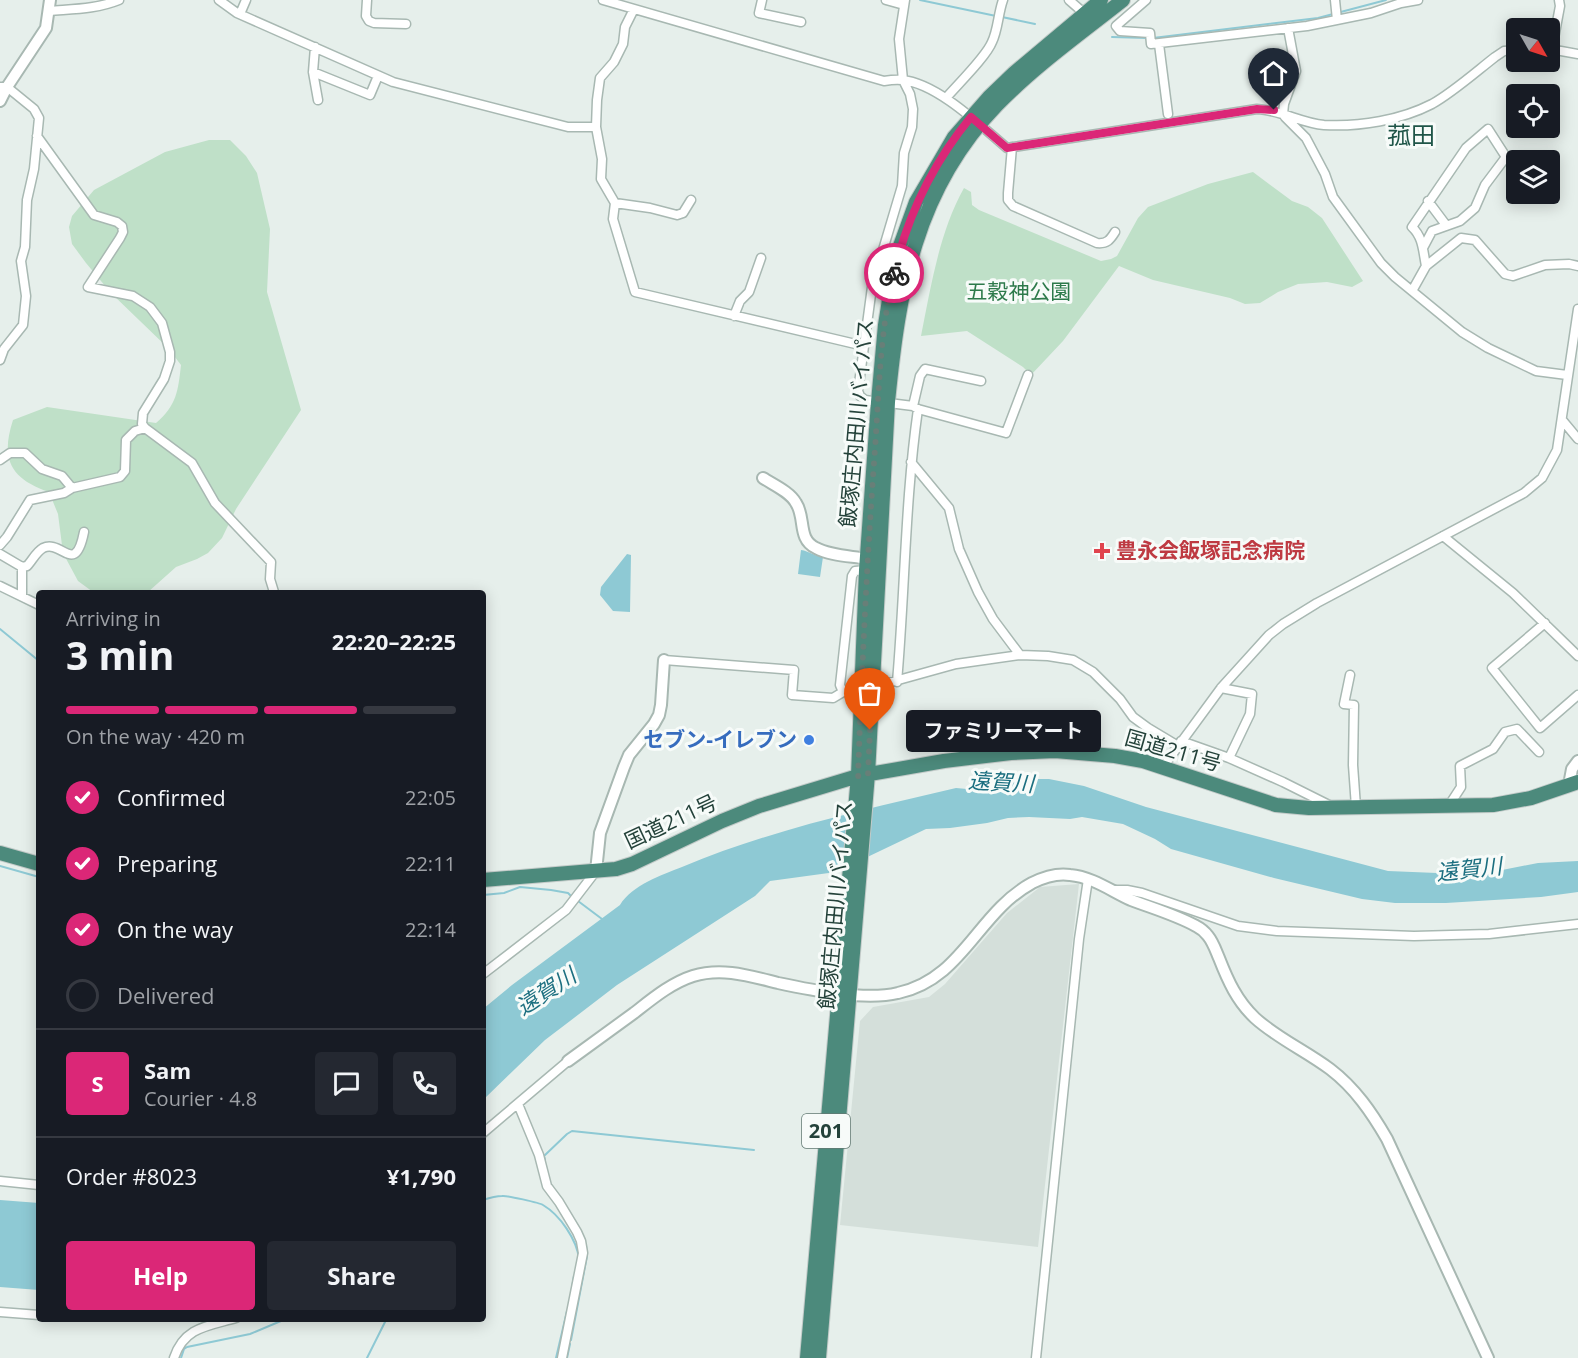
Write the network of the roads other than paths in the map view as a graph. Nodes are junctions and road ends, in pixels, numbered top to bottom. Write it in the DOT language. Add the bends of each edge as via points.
graph roads {
  1 [pos="119,0"];
  2 [pos="219,0"];
  3 [pos="246,0"];
  4 [pos="367,0"];
  5 [pos="603,0"];
  6 [pos="762,0"];
  7 [pos="886,0"];
  8 [pos="1004,0"];
  9 [pos="1069,0"];
  10 [pos="1101,0"];
  11 [pos="1123,0"];
  12 [pos="1146,0"];
  13 [pos="1335,0"];
  14 [pos="1418,0"];
  15 [pos="1559,0"];
  16 [pos="905,2"];
  17 [pos="50,5"];
  18 [pos="634,9"];
  19 [pos="240,14"];
  20 [pos="1085,14"];
  21 [pos="1337,15"];
  22 [pos="1557,18"];
  23 [pos="801,22"];
  24 [pos="406,24"];
  25 [pos="1288,28"];
  26 [pos="1154,40"];
  27 [pos="315,48"];
  28 [pos="1506,51"];
  29 [pos="1560,51"];
  30 [pos="1578,54"];
  31 [pos="313,72"];
  32 [pos="378,76"];
  33 [pos="903,80"];
  34 [pos="3,87"];
  35 [pos="946,98"];
  36 [pos="318,100"];
  37 [pos="0,101"];
  38 [pos="1168,114"];
  39 [pos="1283,114"];
  40 [pos="976,121"];
  41 [pos="596,127"];
  42 [pos="38,136"];
  43 [pos="1012,147"];
  44 [pos="691,200"];
  45 [pos="1428,201"];
  46 [pos="615,203"];
  47 [pos="1446,225"];
  48 [pos="1115,232"];
  49 [pos="1423,248"];
  50 [pos="761,258"];
  51 [pos="1426,266"];
  52 [pos="1578,266"];
  53 [pos="1412,291"];
  54 [pos="1578,309"];
  55 [pos="734,316"];
  56 [pos="1576,325"];
  57 [pos="864,346"];
  58 [pos="0,360"];
  59 [pos="1028,375"];
  60 [pos="1567,375"];
  61 [pos="981,381"];
  62 [pos="883,402"];
  63 [pos="916,408"];
  64 [pos="1563,421"];
  65 [pos="145,428"];
  66 [pos="1578,439"];
  67 [pos="0,460"];
  68 [pos="911,462"];
  69 [pos="763,478"];
  70 [pos="72,488"];
  71 [pos="84,532"];
  72 [pos="1443,536"];
  73 [pos="0,545"];
  74 [pos="0,554"];
  75 [pos="867,565"];
  76 [pos="22,567"];
  77 [pos="0,586"];
  78 [pos="273,590"];
  79 [pos="22,596"];
  80 [pos="36,603"];
  81 [pos="1545,623"];
  82 [pos="1020,655"];
  83 [pos="1578,657"];
  84 [pos="664,660"];
  85 [pos="1350,675"];
  86 [pos="897,682"];
  87 [pos="884,684"];
  88 [pos="1221,688"];
  89 [pos="1578,695"];
  90 [pos="1179,743"];
  91 [pos="1539,752"];
  92 [pos="1229,759"];
  93 [pos="1578,761"];
  94 [pos="1163,767"];
  95 [pos="863,775"];
  96 [pos="1574,783"];
  97 [pos="1356,807"];
  98 [pos="1448,807"];
  99 [pos="1336,808"];
  100 [pos="0,853"];
  101 [pos="36,863"];
  102 [pos="596,871"];
  103 [pos="1088,879"];
  104 [pos="486,880"];
  105 [pos="1112,890"];
  106 [pos="1578,924"];
  107 [pos="486,972"];
  108 [pos="844,993"];
  109 [pos="568,1061"];
  110 [pos="518,1104"];
  111 [pos="486,1131"];
  112 [pos="0,1181"];
  113 [pos="36,1185"];
  114 [pos="0,1312"];
  115 [pos="36,1315"];
  116 [pos="223,1322"];
  117 [pos="174,1358"];
  118 [pos="562,1358"];
  119 [pos="807,1358"];
  120 [pos="819,1358"];
  121 [pos="1036,1358"];
  122 [pos="1488,1358"];
  1 -- 17 [label="street" via="78,9"];
  2 -- 19 [label="street"];
  3 -- 19 [label="street"];
  4 -- 24 [label="street" via="369,21"];
  5 -- 18 [label="street"];
  6 -- 23 [label="street" via="759,13"];
  7 -- 16 [label="street"];
  8 -- 35 [label="street" via="987,52"];
  9 -- 20 [label="street"];
  10 -- 20 [label="highway, 飯塚庄内田川バイパス / 201"];
  11 -- 40 [label="highway, 飯塚庄内田川バイパス / 201"];
  12 -- 26 [label="street" via="1116,26 1120,31 1150,33"];
  13 -- 21 [label="street"];
  14 -- 21 [label="street"];
  15 -- 22 [label="street"];
  16 -- 33 [label="street" via="899,39"];
  17 -- 34 [label="street" via="46,28"];
  18 -- 33 [label="street" via="884,81"];
  18 -- 41 [label="street" via="625,27 623,44 600,78"];
  19 -- 27 [label="street"];
  20 -- 40 [label="highway, 飯塚庄内田川バイパス / 201" via="1014,73"];
  21 -- 25 [label="street"];
  25 -- 26 [label="street"];
  25 -- 39 [label="street" via="1296,71"];
  26 -- 38 [label="street"];
  27 -- 31 [label="street"];
  27 -- 32 [label="street"];
  28 -- 39 [label="street" via="1434,102 1413,112 1370,123 1327,125"];
  29 -- 30 [label="street"];
  31 -- 32 [label="street" via="370,95"];
  31 -- 36 [label="street"];
  32 -- 41 [label="street" via="568,127"];
  33 -- 35 [label="street"];
  33 -- 57 [label="street" via="914,109 912,127 904,153 902,186 872,287"];
  34 -- 37 [label="street"];
  34 -- 42 [label="street" via="34,109 39,118"];
  35 -- 40 [label="street"];
  39 -- 43 [label="street" via="1257,109"];
  39 -- 53 [label="street" via="1306,138 1333,197 1381,263"];
  40 -- 43 [label="street" via="1007,148"];
  40 -- 62 [label="highway, 飯塚庄内田川バイパス / 201" via="927,208 910,257"];
  41 -- 46 [label="street" via="602,179"];
  42 -- 58 [label="street" via="21,261 26,296 23,325"];
  42 -- 65 [label="street" via="94,215 123,226 120,238 88,286 133,296 150,307 162,323 170,361 143,413"];
  43 -- 48 [label="street" via="1008,200 1013,206 1097,243 1104,243"];
  44 -- 46 [label="street" via="683,213 677,215"];
  45 -- 47 [label="street"];
  45 -- 47 [label="street" via="1466,148 1488,129 1506,157 1485,185 1475,208 1460,221"];
  45 -- 49 [label="street" via="1412,226"];
  46 -- 55 [label="street" via="613,219 635,292"];
  47 -- 49 [label="street" via="1432,231"];
  49 -- 51 [label="street"];
  50 -- 55 [label="street" via="749,292"];
  51 -- 52 [label="street" via="1461,238 1468,238 1475,240 1505,274 1513,276 1545,265"];
  51 -- 53 [label="street"];
  53 -- 60 [label="street" via="1488,348 1536,370"];
  54 -- 56 [label="street"];
  55 -- 57 [label="street"];
  56 -- 60 [label="street"];
  57 -- 62 [label="street" via="858,391 865,400"];
  59 -- 63 [label="street" via="1006,433"];
  60 -- 64 [label="street"];
  61 -- 63 [label="street" via="925,369 920,376"];
  62 -- 63 [label="street"];
  62 -- 75 [label="highway, 飯塚庄内田川バイパス / 201"];
  62 -- 95 [label="highway, 飯塚庄内田川バイパス / 201"];
  63 -- 68 [label="street"];
  64 -- 66 [label="street"];
  64 -- 72 [label="street" via="1557,450 1542,478 1524,493"];
  65 -- 70 [label="street" via="126,440 125,471 120,477"];
  65 -- 78 [label="street" via="192,463 215,504 272,562"];
  67 -- 70 [label="street" via="10,453 26,453 42,469 62,476"];
  68 -- 82 [label="street" via="949,507 959,549 978,592"];
  68 -- 86 [label="street"];
  69 -- 75 [label="street" via="796,502 809,544"];
  70 -- 73 [label="street" via="30,500"];
  71 -- 76 [label="street" via="78,552 71,554 50,546"];
  72 -- 81 [label="street"];
  72 -- 88 [label="street" via="1283,624"];
  74 -- 76 [label="street"];
  75 -- 84 [label="street" via="852,576 840,685 845,692 833,698 792,695 794,670"];
  75 -- 95 [label="highway, 飯塚庄内田川バイパス / 201"];
  76 -- 79 [label="street"];
  77 -- 79 [label="street"];
  79 -- 80 [label="street"];
  81 -- 83 [label="street"];
  81 -- 89 [label="street" via="1492,668 1540,728"];
  82 -- 86 [label="street" via="956,664"];
  82 -- 90 [label="street" via="1048,656 1083,665 1120,699 1133,717"];
  84 -- 102 [label="street" via="659,715 624,767 600,833"];
  85 -- 97 [label="street" via="1344,704 1354,705"];
  86 -- 87 [label="street"];
  88 -- 90 [label="street"];
  88 -- 92 [label="street" via="1252,694 1250,714"];
  90 -- 92 [label="street"];
  90 -- 94 [label="street"];
  91 -- 98 [label="street" via="1517,729 1505,732 1493,749 1461,766 1461,787"];
  92 -- 99 [label="street"];
  93 -- 96 [label="street" via="1572,769"];
  94 -- 95 [label="highway, 国道211号" via="1115,756 1055,751 966,758"];
  94 -- 99 [label="highway, 国道211号" via="1276,805"];
  95 -- 102 [label="highway, 国道211号" via="740,813 632,864"];
  95 -- 108 [label="highway, 飯塚庄内田川バイパス / 201"];
  96 -- 98 [label="highway, 国道211号" via="1512,802"];
  97 -- 98 [label="highway, 国道211号"];
  97 -- 99 [label="highway, 国道211号"];
  100 -- 101 [label="highway"];
  102 -- 104 [label="highway, 国道211号"];
  102 -- 107 [label="street" via="566,910"];
  103 -- 105 [label="street"];
  103 -- 108 [label="street" via="1052,875 1032,883 997,910 938,977 919,987 874,996"];
  103 -- 121 [label="street"];
  105 -- 106 [label="street" via="1127,890 1238,926 1277,931 1414,936 1489,934"];
  105 -- 122 [label="street" via="1198,927 1209,936 1234,993 1245,1008 1332,1070 1359,1096 1388,1139"];
  108 -- 109 [label="street" via="726,972 696,975 651,1000"];
  108 -- 119 [label="highway, 飯塚庄内田川バイパス / 201"];
  108 -- 120 [label="highway, 飯塚庄内田川バイパス / 201"];
  109 -- 110 [label="street"];
  110 -- 111 [label="street"];
  110 -- 118 [label="street" via="547,1186 577,1232 584,1252"];
  112 -- 113 [label="street"];
  114 -- 115 [label="street"];
  116 -- 117 [label="street" via="193,1331 180,1343"];
}
